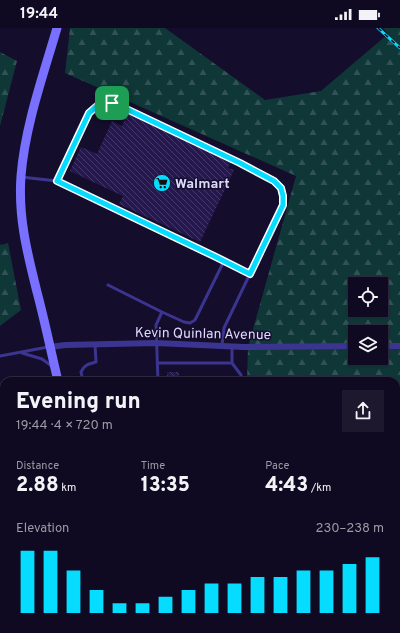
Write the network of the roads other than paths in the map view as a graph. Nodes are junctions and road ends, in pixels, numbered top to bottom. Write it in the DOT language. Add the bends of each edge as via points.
graph roads {
  1 [pos="56,28"];
  2 [pos="21,177"];
  3 [pos="57,181"];
  4 [pos="224,261"];
  5 [pos="250,274"];
  6 [pos="108,285"];
  7 [pos="162,312"];
  8 [pos="156,343"];
  9 [pos="95,344"];
  10 [pos="222,345"];
  11 [pos="232,346"];
  12 [pos="348,346"];
  13 [pos="388,346"];
  14 [pos="400,346"];
  15 [pos="50,347"];
  16 [pos="20,353"];
  17 [pos="0,356"];
  18 [pos="158,363"];
  19 [pos="232,363"];
  20 [pos="56,369"];
  21 [pos="57,377"];
  22 [pos="82,377"];
  23 [pos="158,377"];
  24 [pos="241,377"];
  1 -- 2 [label="main road" via="29,127"];
  2 -- 3 [label="lane"];
  2 -- 15 [label="main road" via="21,218 25,244"];
  3 -- 4 [label="lane"];
  3 -- 5 [label="lane" via="89,113 104,103 118,105 240,163 274,181 281,188 283,196 283,205"];
  4 -- 5 [label="lane"];
  4 -- 7 [label="lane" via="195,320 190,323 184,322"];
  5 -- 10 [label="lane" via="224,328"];
  6 -- 7 [label="lane"];
  7 -- 8 [label="lane" via="156,325"];
  8 -- 9 [label="street, Kevin Quinlan Avenue"];
  8 -- 10 [label="street, Kevin Quinlan Avenue"];
  8 -- 18 [label="lane"];
  9 -- 15 [label="street, Kevin Quinlan Avenue"];
  9 -- 22 [label="lane" via="96,362 83,368"];
  10 -- 11 [label="street, Kevin Quinlan Avenue"];
  11 -- 12 [label="street, Kevin Quinlan Avenue"];
  11 -- 19 [label="lane"];
  13 -- 14 [label="street"];
  15 -- 16 [label="lane"];
  15 -- 20 [label="main road"];
  16 -- 17 [label="lane"];
  16 -- 20 [label="lane" via="42,359"];
  18 -- 19 [label="lane"];
  18 -- 23 [label="lane"];
  19 -- 24 [label="lane"];
  20 -- 21 [label="main road"];
}
